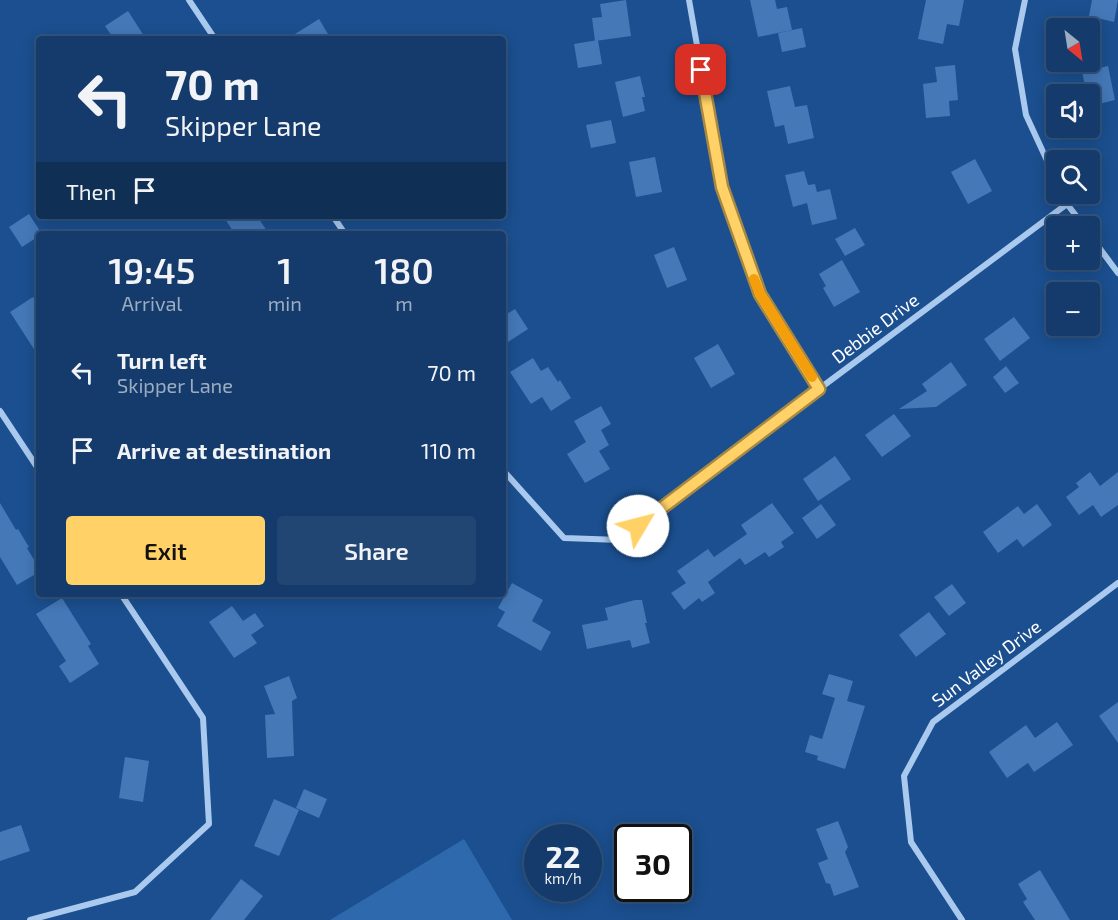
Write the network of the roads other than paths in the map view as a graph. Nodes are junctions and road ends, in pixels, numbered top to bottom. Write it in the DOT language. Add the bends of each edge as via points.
graph roads {
  1 [pos="189,0"];
  2 [pos="689,0"];
  3 [pos="1026,0"];
  4 [pos="213,36"];
  5 [pos="1046,158"];
  6 [pos="1067,204"];
  7 [pos="1076,216"];
  8 [pos="1100,249"];
  9 [pos="1118,273"];
  10 [pos="819,389"];
  11 [pos="0,411"];
  12 [pos="36,465"];
  13 [pos="506,473"];
  14 [pos="1118,583"];
  15 [pos="123,597"];
  16 [pos="30,920"];
  17 [pos="962,920"];
  1 -- 4 [label="street"];
  2 -- 10 [label="street" via="722,187 760,294"];
  3 -- 5 [label="street" via="1015,49 1026,115"];
  6 -- 7 [label="street"];
  6 -- 10 [label="street, Debbie Drive"];
  8 -- 9 [label="street"];
  10 -- 13 [label="street, Debbie Drive" via="620,540 564,538"];
  11 -- 12 [label="street"];
  14 -- 17 [label="street, Sun Valley Drive" via="933,722 904,776 911,842"];
  15 -- 16 [label="street" via="203,718 209,824 135,892"];
}
